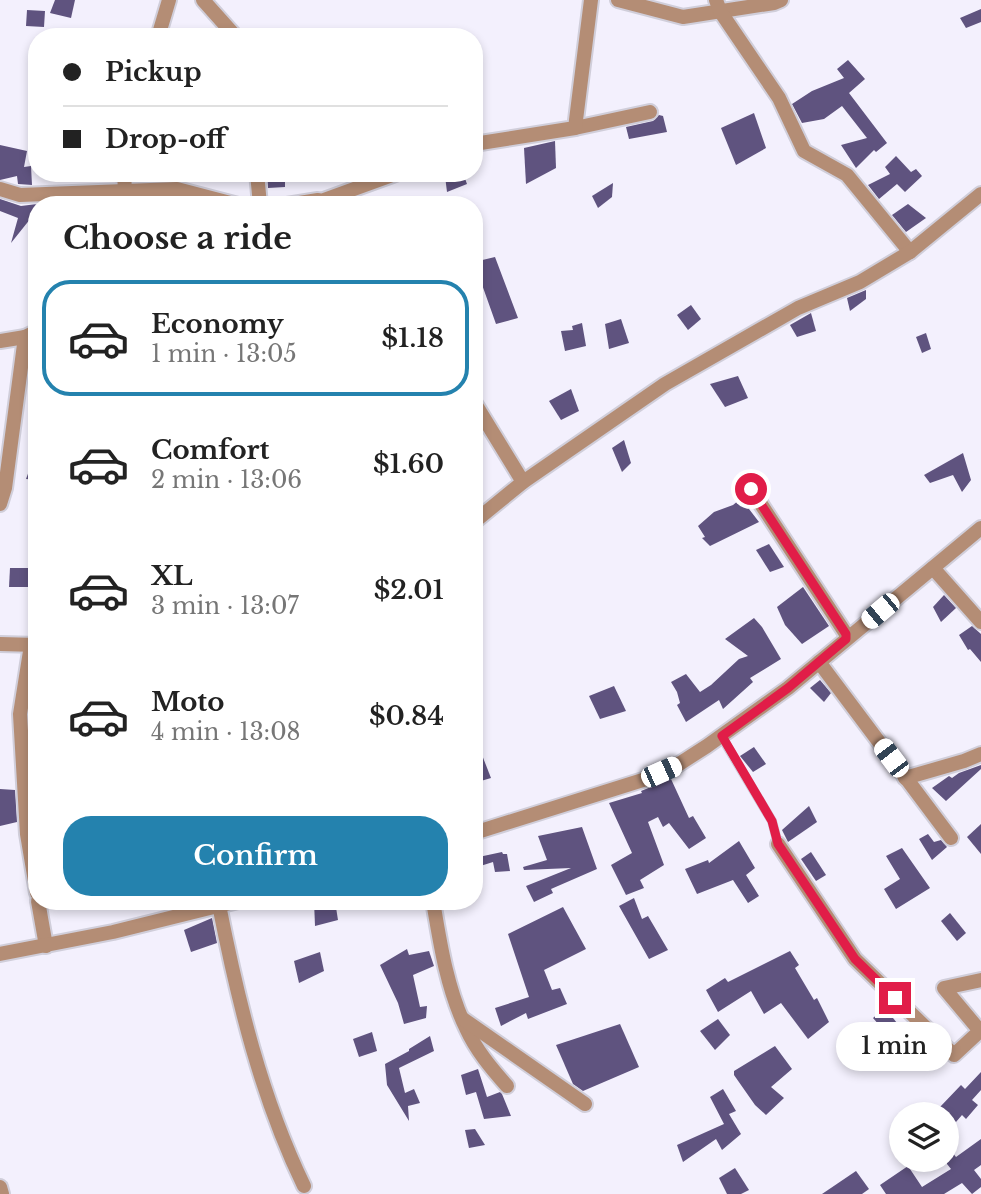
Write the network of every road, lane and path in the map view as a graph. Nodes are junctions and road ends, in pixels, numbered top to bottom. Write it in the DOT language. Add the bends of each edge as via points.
graph roads {
  1 [pos="169,0"];
  2 [pos="203,0"];
  3 [pos="591,0"];
  4 [pos="618,0"];
  5 [pos="781,0"];
  6 [pos="718,6"];
  7 [pos="161,28"];
  8 [pos="228,28"];
  9 [pos="650,112"];
  10 [pos="575,128"];
  11 [pos="483,143"];
  12 [pos="124,182"];
  13 [pos="372,182"];
  14 [pos="0,189"];
  15 [pos="125,191"];
  16 [pos="347,191"];
  17 [pos="981,194"];
  18 [pos="204,196"];
  19 [pos="334,196"];
  20 [pos="350,196"];
  21 [pos="910,252"];
  22 [pos="28,335"];
  23 [pos="0,341"];
  24 [pos="28,350"];
  25 [pos="483,417"];
  26 [pos="523,482"];
  27 [pos="2,488"];
  28 [pos="751,489"];
  29 [pos="0,504"];
  30 [pos="483,515"];
  31 [pos="981,528"];
  32 [pos="933,568"];
  33 [pos="981,622"];
  34 [pos="846,639"];
  35 [pos="0,644"];
  36 [pos="28,645"];
  37 [pos="819,662"];
  38 [pos="28,675"];
  39 [pos="722,736"];
  40 [pos="981,754"];
  41 [pos="905,778"];
  42 [pos="483,830"];
  43 [pos="951,838"];
  44 [pos="28,840"];
  45 [pos="778,844"];
  46 [pos="40,910"];
  47 [pos="199,910"];
  48 [pos="220,910"];
  49 [pos="434,910"];
  50 [pos="46,946"];
  51 [pos="0,954"];
  52 [pos="981,980"];
  53 [pos="462,1018"];
  54 [pos="507,1086"];
  55 [pos="585,1104"];
  56 [pos="304,1186"];
  57 [pos="0,1187"];
  58 [pos="2,1194"];
  1 -- 7 [label="street"];
  2 -- 8 [label="street"];
  3 -- 10 [label="street"];
  4 -- 6 [label="street" via="684,17"];
  5 -- 6 [label="street"];
  6 -- 21 [label="street" via="779,97 804,151 847,176"];
  9 -- 10 [label="street"];
  10 -- 11 [label="street"];
  12 -- 15 [label="street"];
  13 -- 16 [label="street"];
  14 -- 15 [label="street" via="20,195"];
  15 -- 18 [label="street" via="177,189"];
  16 -- 19 [label="street"];
  16 -- 20 [label="street"];
  17 -- 21 [label="street"];
  21 -- 26 [label="street" via="860,282 798,308 665,384"];
  22 -- 23 [label="street"];
  24 -- 27 [label="street"];
  25 -- 26 [label="street"];
  26 -- 30 [label="street"];
  27 -- 29 [label="street"];
  28 -- 34 [label="street"];
  31 -- 32 [label="street"];
  32 -- 33 [label="street"];
  32 -- 34 [label="street"];
  34 -- 37 [label="street"];
  35 -- 36 [label="street"];
  37 -- 39 [label="street"];
  37 -- 41 [label="street"];
  38 -- 44 [label="street" via="20,714"];
  39 -- 42 [label="street" via="646,779"];
  39 -- 45 [label="lane" via="772,821"];
  40 -- 41 [label="street"];
  41 -- 43 [label="street"];
  45 -- 52 [label="street" via="855,959 954,1055 980,1031 944,988"];
  46 -- 50 [label="street"];
  47 -- 50 [label="street"];
  48 -- 56 [label="street" via="257,1062 282,1141"];
  49 -- 53 [label="street"];
  50 -- 51 [label="street"];
  53 -- 54 [label="street" via="483,1058"];
  53 -- 55 [label="street"];
  57 -- 58 [label="street"];
}
